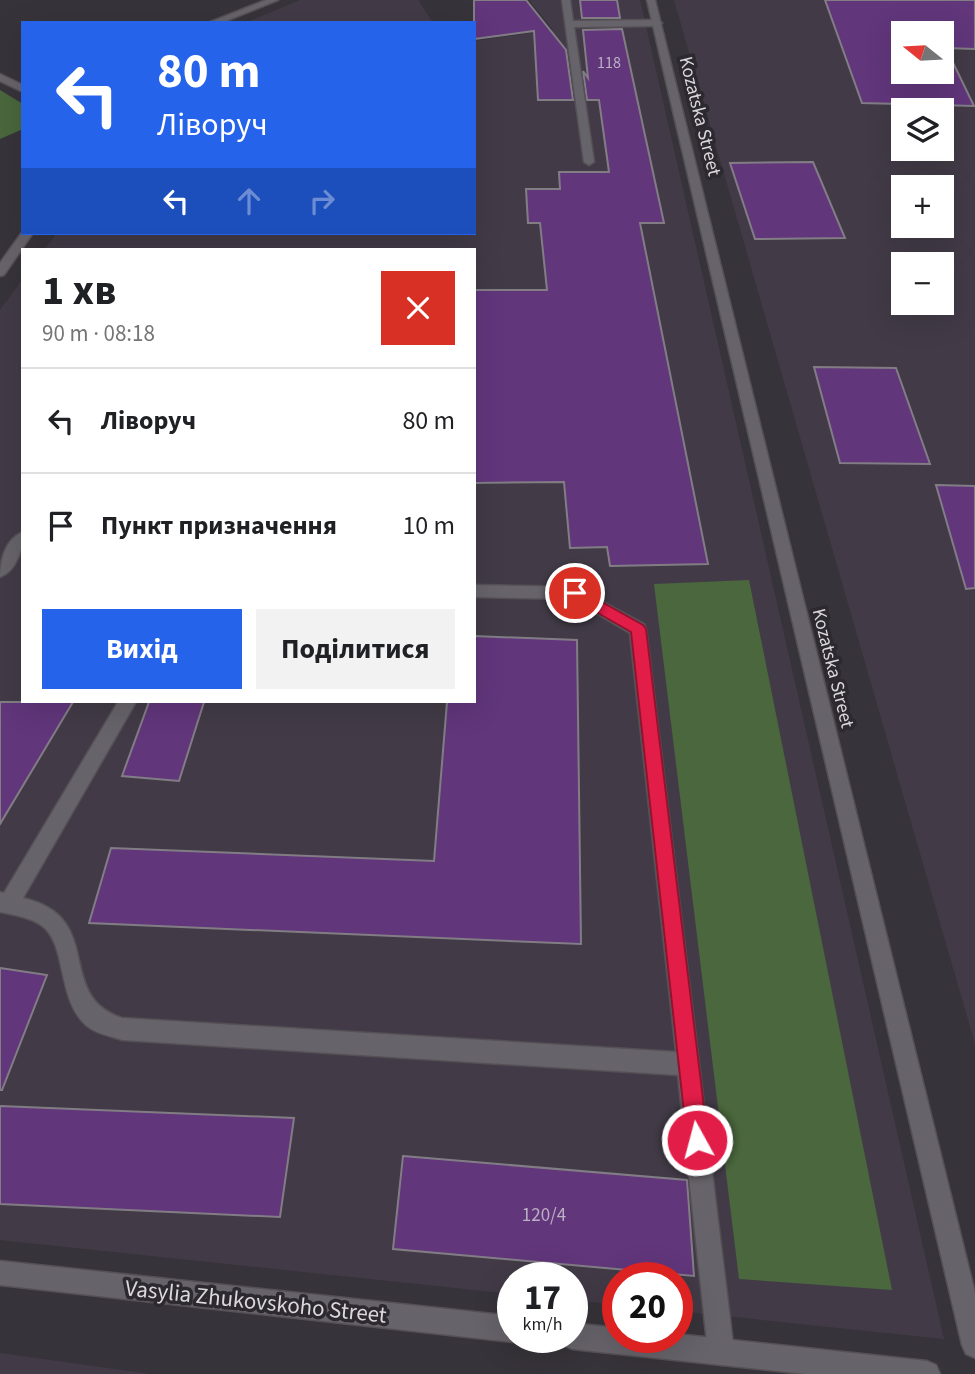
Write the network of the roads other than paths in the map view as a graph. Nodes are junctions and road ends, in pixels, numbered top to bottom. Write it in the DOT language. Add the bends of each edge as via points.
graph roads {
  1 [pos="274,0"];
  2 [pos="566,0"];
  3 [pos="651,0"];
  4 [pos="217,21"];
  5 [pos="657,23"];
  6 [pos="569,24"];
  7 [pos="0,77"];
  8 [pos="21,88"];
  9 [pos="589,162"];
  10 [pos="26,235"];
  11 [pos="0,272"];
  12 [pos="21,541"];
  13 [pos="0,571"];
  14 [pos="476,591"];
  15 [pos="126,703"];
  16 [pos="5,903"];
  17 [pos="688,1063"];
  18 [pos="0,1273"];
  19 [pos="497,1327"];
  20 [pos="588,1338"];
  21 [pos="975,1345"];
  22 [pos="722,1352"];
  23 [pos="927,1374"];
  1 -- 4 [label="street"];
  2 -- 6 [label="street"];
  3 -- 5 [label="street, Kozatska Street"];
  5 -- 6 [label="street"];
  5 -- 21 [label="street, Kozatska Street"];
  6 -- 9 [label="street"];
  7 -- 8 [label="street"];
  10 -- 11 [label="street"];
  12 -- 13 [label="street"];
  14 -- 17 [label="street" via="575,593 638,629"];
  15 -- 16 [label="street"];
  16 -- 17 [label="street" via="40,912 61,928 78,992 93,1018 122,1029"];
  17 -- 22 [label="street"];
  18 -- 19 [label="street, Vasylia Zhukovskoho Street"];
  20 -- 22 [label="street"];
  22 -- 23 [label="street"];
}
